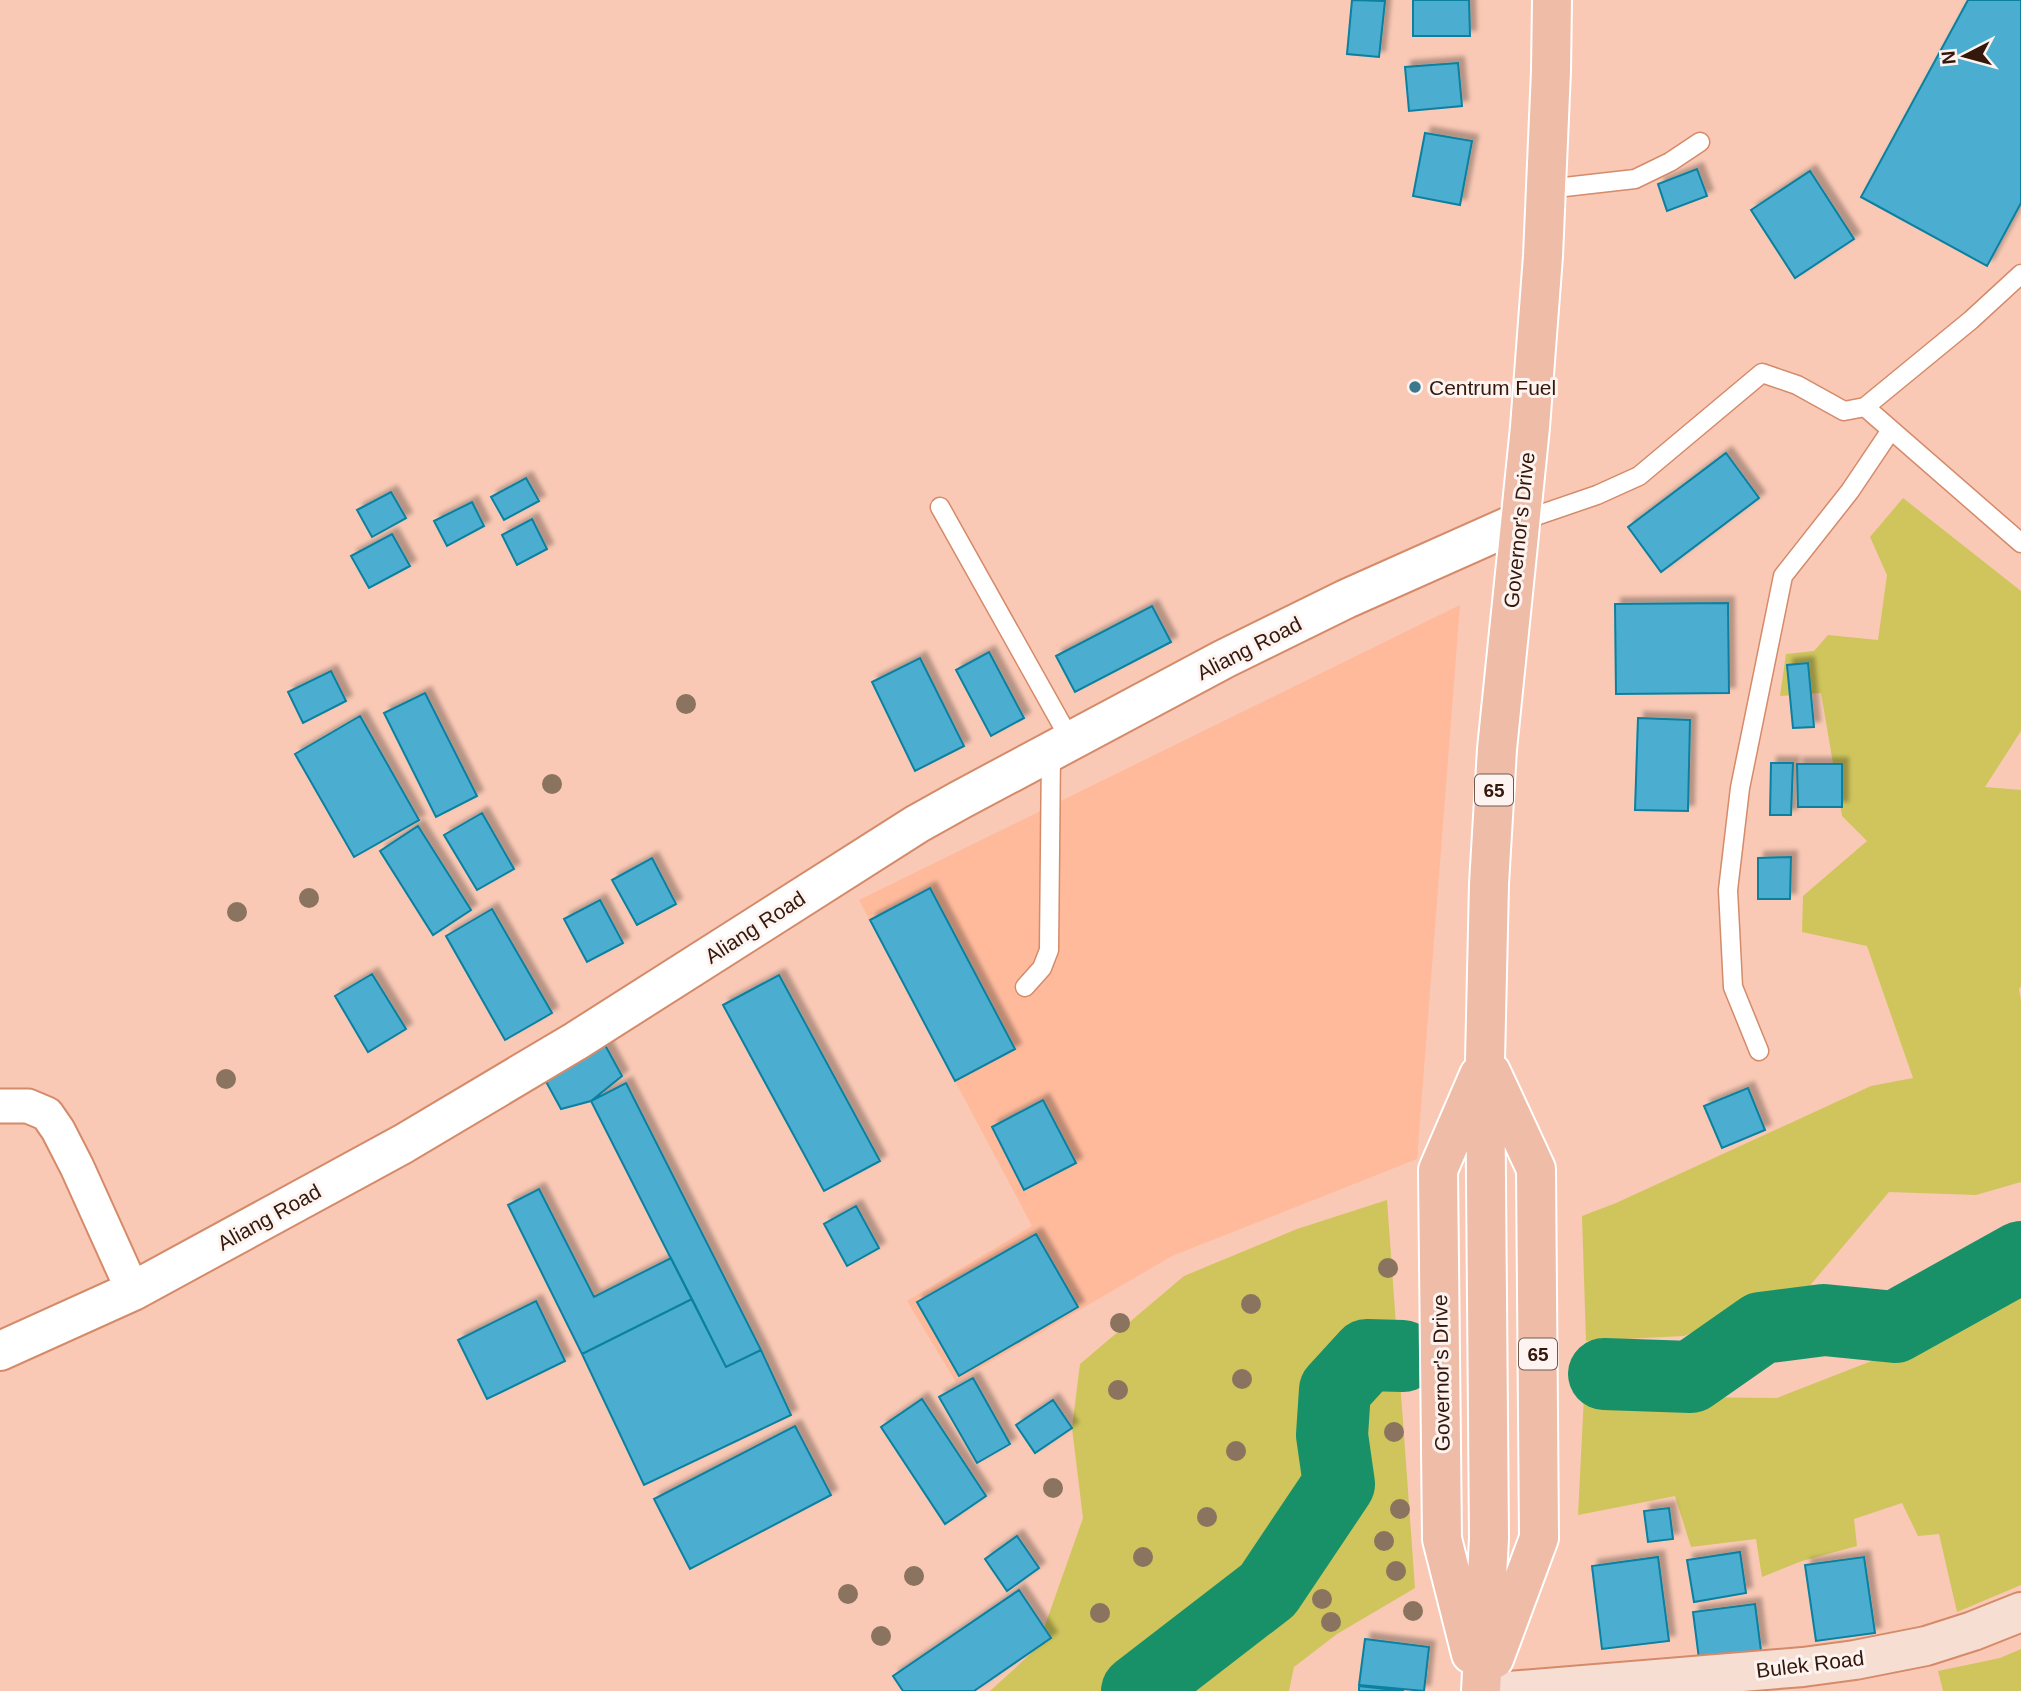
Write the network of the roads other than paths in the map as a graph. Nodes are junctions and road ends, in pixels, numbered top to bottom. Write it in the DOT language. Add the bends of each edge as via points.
graph roads {
  1 [pos="1552,0"];
  2 [pos="1700,142"];
  3 [pos="1547,189"];
  4 [pos="2021,274"];
  5 [pos="1865,407"];
  6 [pos="1891,430"];
  7 [pos="940,507"];
  8 [pos="1521,521"];
  9 [pos="2021,543"];
  10 [pos="1061,746"];
  11 [pos="1025,987"];
  12 [pos="1759,1051"];
  13 [pos="1485,1061"];
  14 [pos="0,1106"];
  15 [pos="133,1291"];
  16 [pos="0,1351"];
  17 [pos="2021,1612"];
  18 [pos="1805,1679"];
  19 [pos="1481,1691"];
  20 [pos="1509,1691"];
  1 -- 3 [label="main road, Governor's Drive / 65"];
  2 -- 3 [label="lane" via="1634,179"];
  3 -- 8 [label="main road, Governor's Drive / 65"];
  4 -- 5 [label="lane"];
  5 -- 6 [label="lane"];
  5 -- 8 [label="lane" via="1844,411 1797,385 1762,373 1639,476"];
  6 -- 9 [label="lane"];
  6 -- 12 [label="lane" via="1783,576 1740,788 1728,890 1733,986"];
  7 -- 10 [label="lane"];
  8 -- 10 [label="street, Aliang Road" via="1224,659"];
  8 -- 13 [label="main road, Governor's Drive / 65" via="1493,804"];
  10 -- 11 [label="lane" via="1049,950 1042,968"];
  10 -- 15 [label="street, Aliang Road" via="917,824 576,1041 403,1144"];
  13 -- 19 [label="main road, Governor's Drive / 65" via="1489,1538"];
  13 -- 19 [label="main road, Governor's Drive / 65" via="1438,1170 1442,1539"];
  13 -- 19 [label="main road, Governor's Drive / 65" via="1536,1169 1539,1538"];
  14 -- 15 [label="street" via="28,1105 47,1114 77,1167"];
  15 -- 16 [label="street, Aliang Road"];
  17 -- 18 [label="main road, Bulek Road" via="1926,1646 1855,1660"];
  18 -- 20 [label="main road, Bulek Road"];
}
